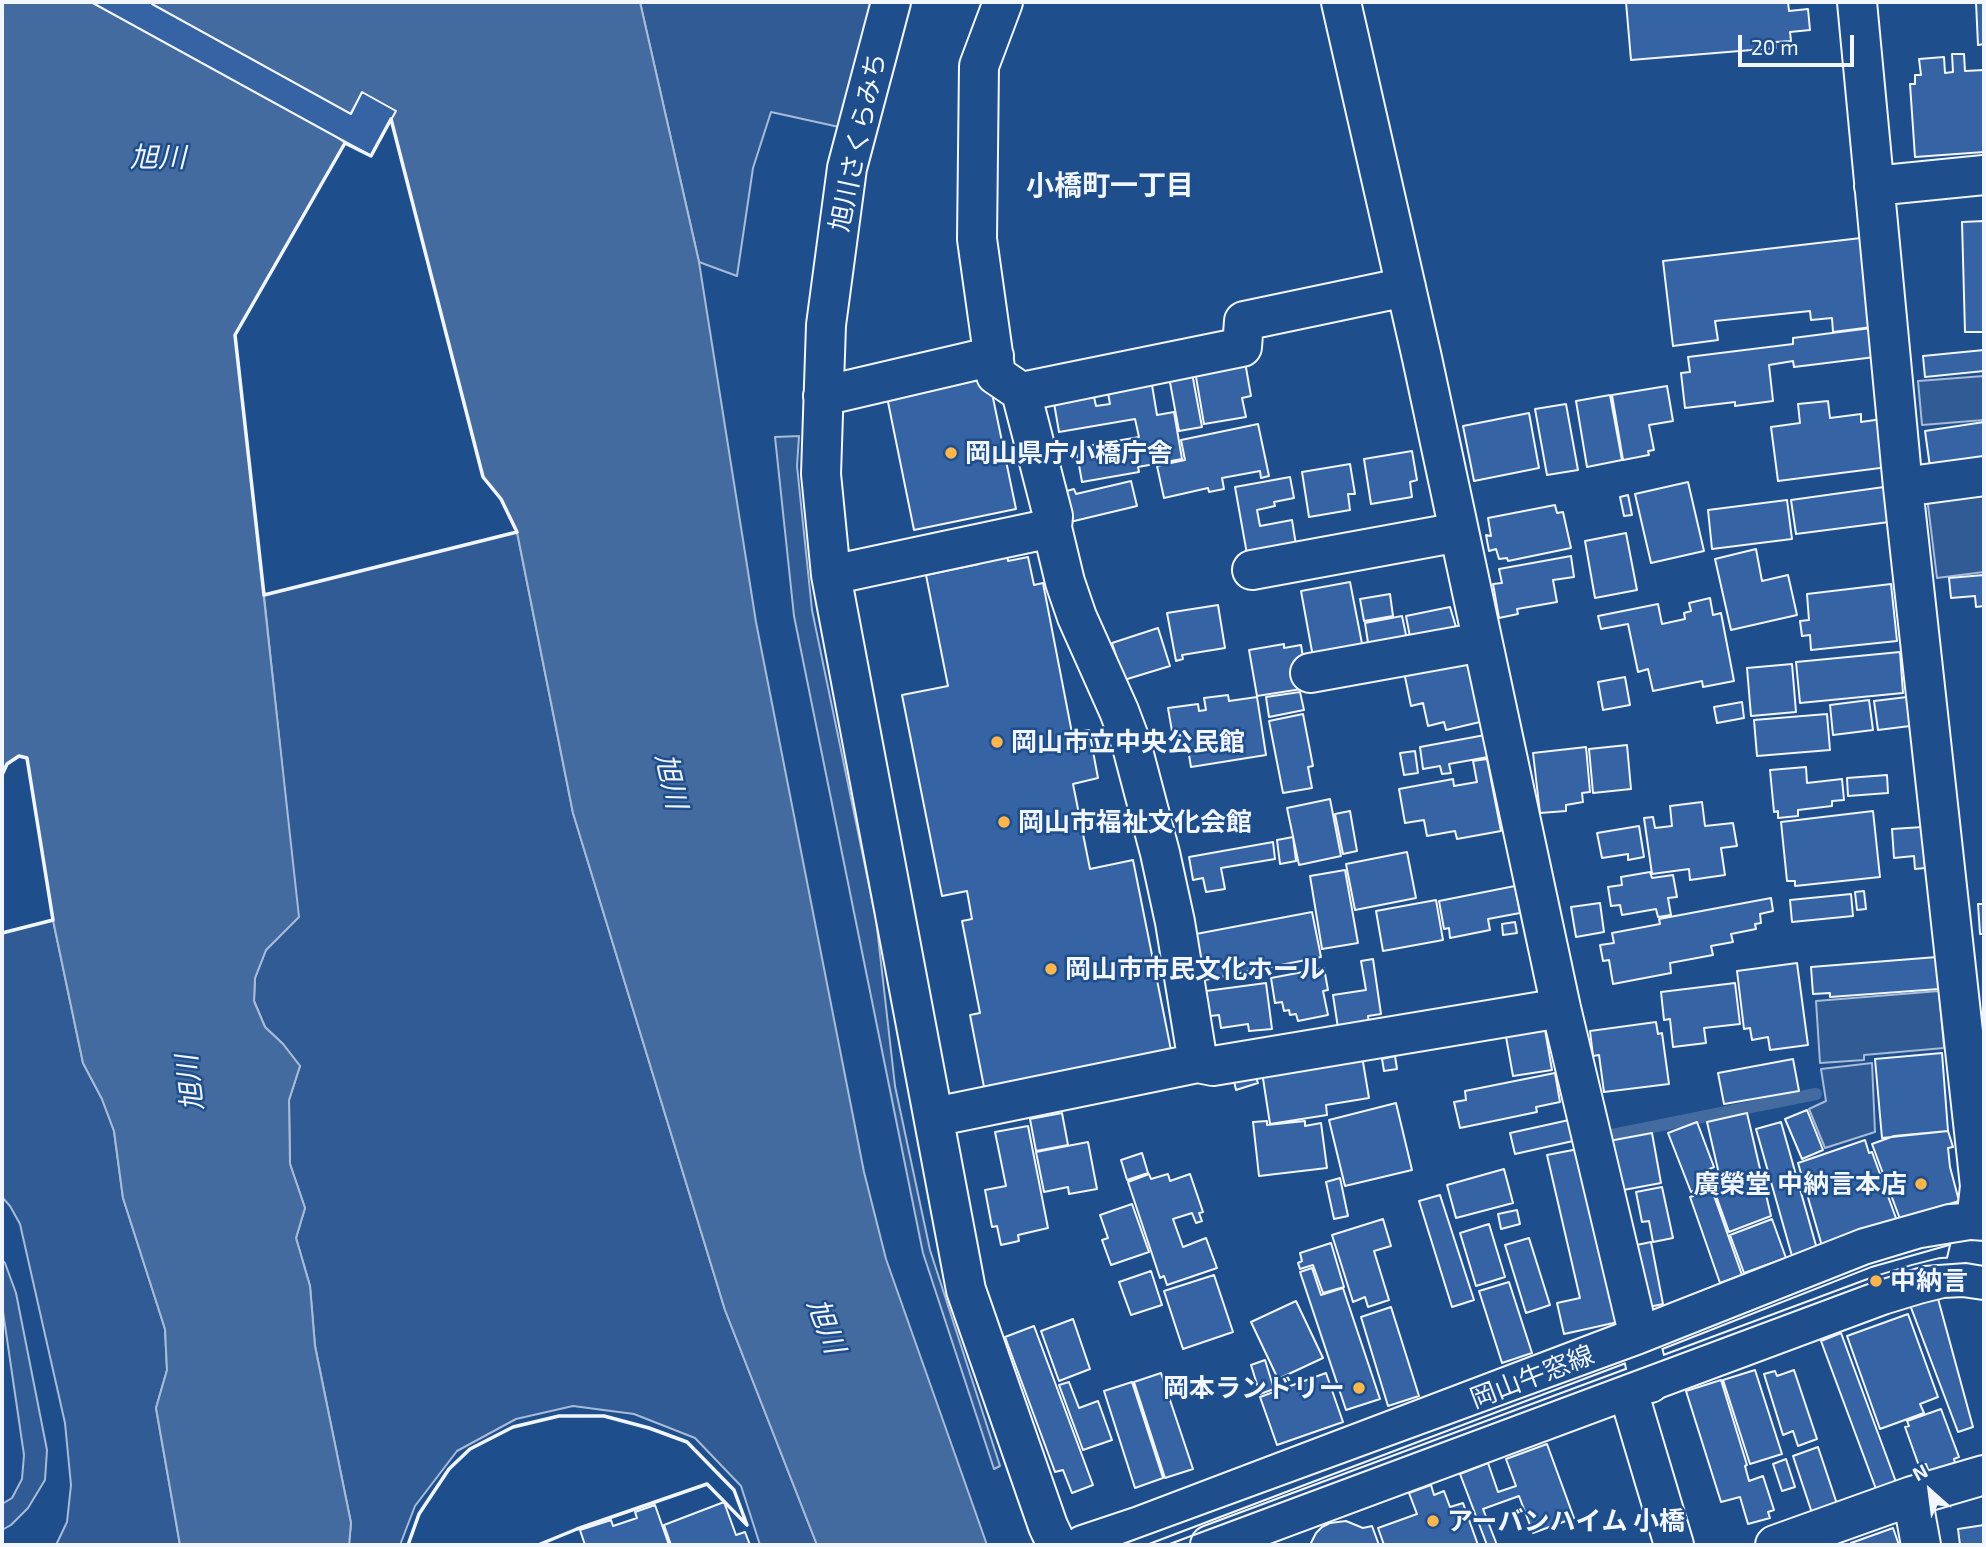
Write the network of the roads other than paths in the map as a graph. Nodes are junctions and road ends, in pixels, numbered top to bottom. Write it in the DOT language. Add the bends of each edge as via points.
graph roads {
  1 [pos="891,2"];
  2 [pos="1003,2"];
  3 [pos="1341,2"];
  4 [pos="1857,2"];
  5 [pos="1984,175"];
  6 [pos="1874,186"];
  7 [pos="1406,287"];
  8 [pos="994,356"];
  9 [pos="1021,392"];
  10 [pos="824,396"];
  11 [pos="1984,476"];
  12 [pos="1903,487"];
  13 [pos="1052,528"];
  14 [pos="1459,532"];
  15 [pos="1252,570"];
  16 [pos="831,575"];
  17 [pos="1482,642"];
  18 [pos="1310,673"];
  19 [pos="1561,1009"];
  20 [pos="1198,1063"];
  21 [pos="934,1117"];
  22 [pos="1980,1222"];
  23 [pos="1973,1279"];
  24 [pos="1638,1337"];
  25 [pos="1639,1387"];
  26 [pos="1984,1475"];
  27 [pos="1912,1496"];
  28 [pos="1056,1545"];
  29 [pos="1083,1545"];
  30 [pos="1210,1545"];
  31 [pos="1674,1545"];
  32 [pos="1775,1545"];
  33 [pos="1921,1545"];
  1 -- 10 [label="street, 旭川さくらみち" via="847,168 826,326"];
  2 -- 8 [label="street" via="979,66 977,239"];
  3 -- 7 [label="street"];
  4 -- 6 [label="street"];
  5 -- 6 [label="street"];
  6 -- 12 [label="street"];
  7 -- 9 [label="street" via="1244,321 1242,347"];
  7 -- 14 [label="street"];
  8 -- 9 [label="street" via="996,376"];
  8 -- 10 [label="street"];
  9 -- 13 [label="street" via="1053,516"];
  10 -- 16 [label="street, 旭川さくらみち" via="821,474"];
  11 -- 12 [label="street"];
  12 -- 22 [label="street" via="1980,1186"];
  13 -- 16 [label="street"];
  13 -- 20 [label="street" via="1077,617 1131,743 1175,922"];
  14 -- 15 [label="street"];
  14 -- 17 [label="street"];
  16 -- 21 [label="street, 旭川さくらみち"];
  17 -- 18 [label="street"];
  17 -- 19 [label="street"];
  19 -- 20 [label="street" via="1213,1066"];
  19 -- 24 [label="street"];
  20 -- 21 [label="street"];
  21 -- 28 [label="street, 旭川さくらみち" via="966,1290"];
  22 -- 23 [label="street"];
  22 -- 24 [label="street, 岡山牛窓線" via="1950,1224 1866,1248"];
  23 -- 25 [label="street, 岡山牛窓線" via="1919,1283"];
  24 -- 25 [label="street"];
  24 -- 29 [label="street, 岡山牛窓線"];
  25 -- 30 [label="street, 岡山牛窓線"];
  25 -- 31 [label="street"];
  26 -- 27 [label="street"];
  27 -- 32 [label="street"];
  27 -- 33 [label="street"];
}
